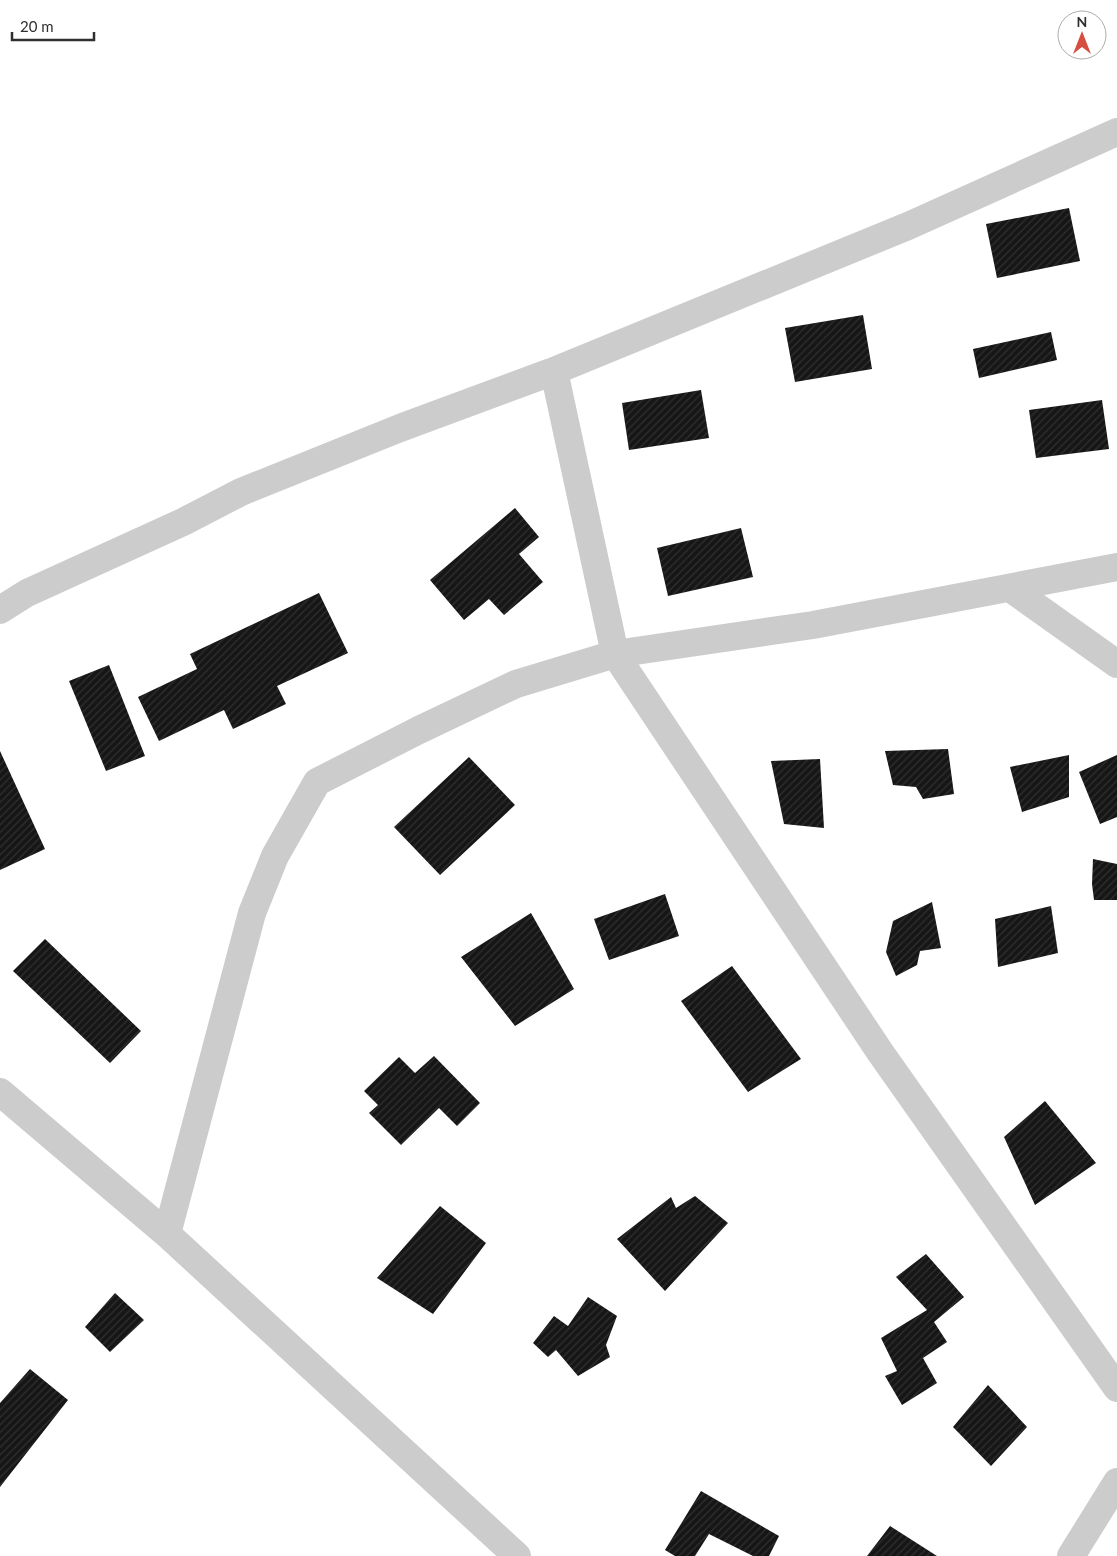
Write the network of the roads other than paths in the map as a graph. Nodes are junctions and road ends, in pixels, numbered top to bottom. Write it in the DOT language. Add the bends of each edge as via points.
graph roads {
  1 [pos="1117,132"];
  2 [pos="554,371"];
  3 [pos="1117,567"];
  4 [pos="1010,588"];
  5 [pos="0,610"];
  6 [pos="615,654"];
  7 [pos="1117,664"];
  8 [pos="0,1092"];
  9 [pos="167,1234"];
  10 [pos="1117,1388"];
  11 [pos="1117,1482"];
  12 [pos="515,1555"];
  13 [pos="1072,1556"];
  1 -- 2 [label="street" via="908,226"];
  2 -- 5 [label="street" via="241,492"];
  2 -- 6 [label="street"];
  3 -- 4 [label="street"];
  4 -- 6 [label="street" via="813,625"];
  4 -- 7 [label="street"];
  6 -- 9 [label="street" via="516,684 317,782 275,856 252,913"];
  6 -- 10 [label="street" via="880,1052"];
  8 -- 9 [label="street"];
  9 -- 12 [label="street"];
  11 -- 13 [label="street"];
}
